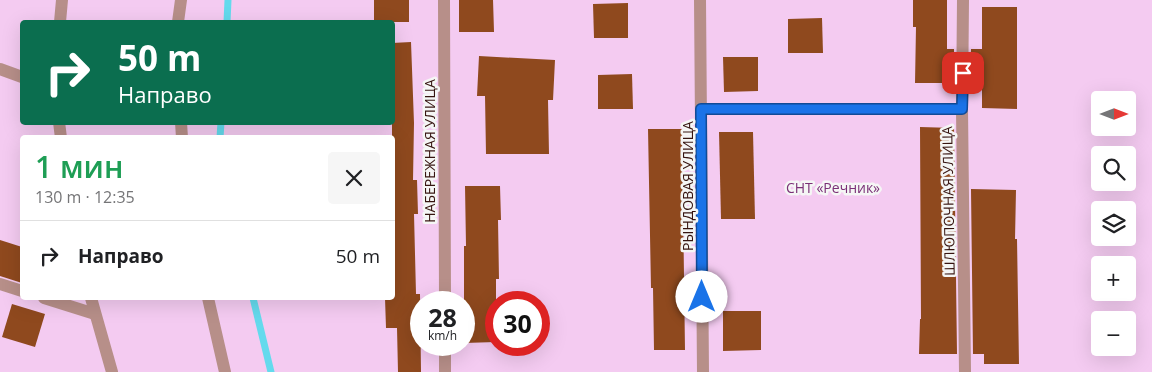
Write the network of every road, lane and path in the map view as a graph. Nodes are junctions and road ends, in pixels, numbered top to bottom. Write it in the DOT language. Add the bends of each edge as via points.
graph roads {
  1 [pos="62,0"];
  2 [pos="181,0"];
  3 [pos="444,0"];
  4 [pos="700,0"];
  5 [pos="963,0"];
  6 [pos="60,20"];
  7 [pos="178,20"];
  8 [pos="0,70"];
  9 [pos="20,76"];
  10 [pos="701,109"];
  11 [pos="962,109"];
  12 [pos="0,284"];
  13 [pos="20,290"];
  14 [pos="445,291"];
  15 [pos="50,300"];
  16 [pos="92,300"];
  17 [pos="208,300"];
  18 [pos="95,314"];
  19 [pos="445,356"];
  20 [pos="112,372"];
  21 [pos="225,372"];
  22 [pos="445,372"];
  23 [pos="703,372"];
  24 [pos="965,372"];
  1 -- 6 [label="street"];
  2 -- 7 [label="street"];
  3 -- 14 [label="street, НАБЕРЕЖНАЯ УЛИЦА"];
  4 -- 10 [label="street, РЫНДОВАЯ УЛИЦА"];
  5 -- 11 [label="street, ШЛЮПОЧНАЯ УЛИЦА"];
  8 -- 9 [label="street"];
  10 -- 11 [label="street"];
  10 -- 23 [label="street, РЫНДОВАЯ УЛИЦА"];
  11 -- 24 [label="street, ШЛЮПОЧНАЯ УЛИЦА"];
  12 -- 13 [label="street"];
  15 -- 18 [label="street"];
  16 -- 18 [label="street"];
  17 -- 21 [label="street"];
  18 -- 20 [label="street"];
  19 -- 22 [label="street"];
}
